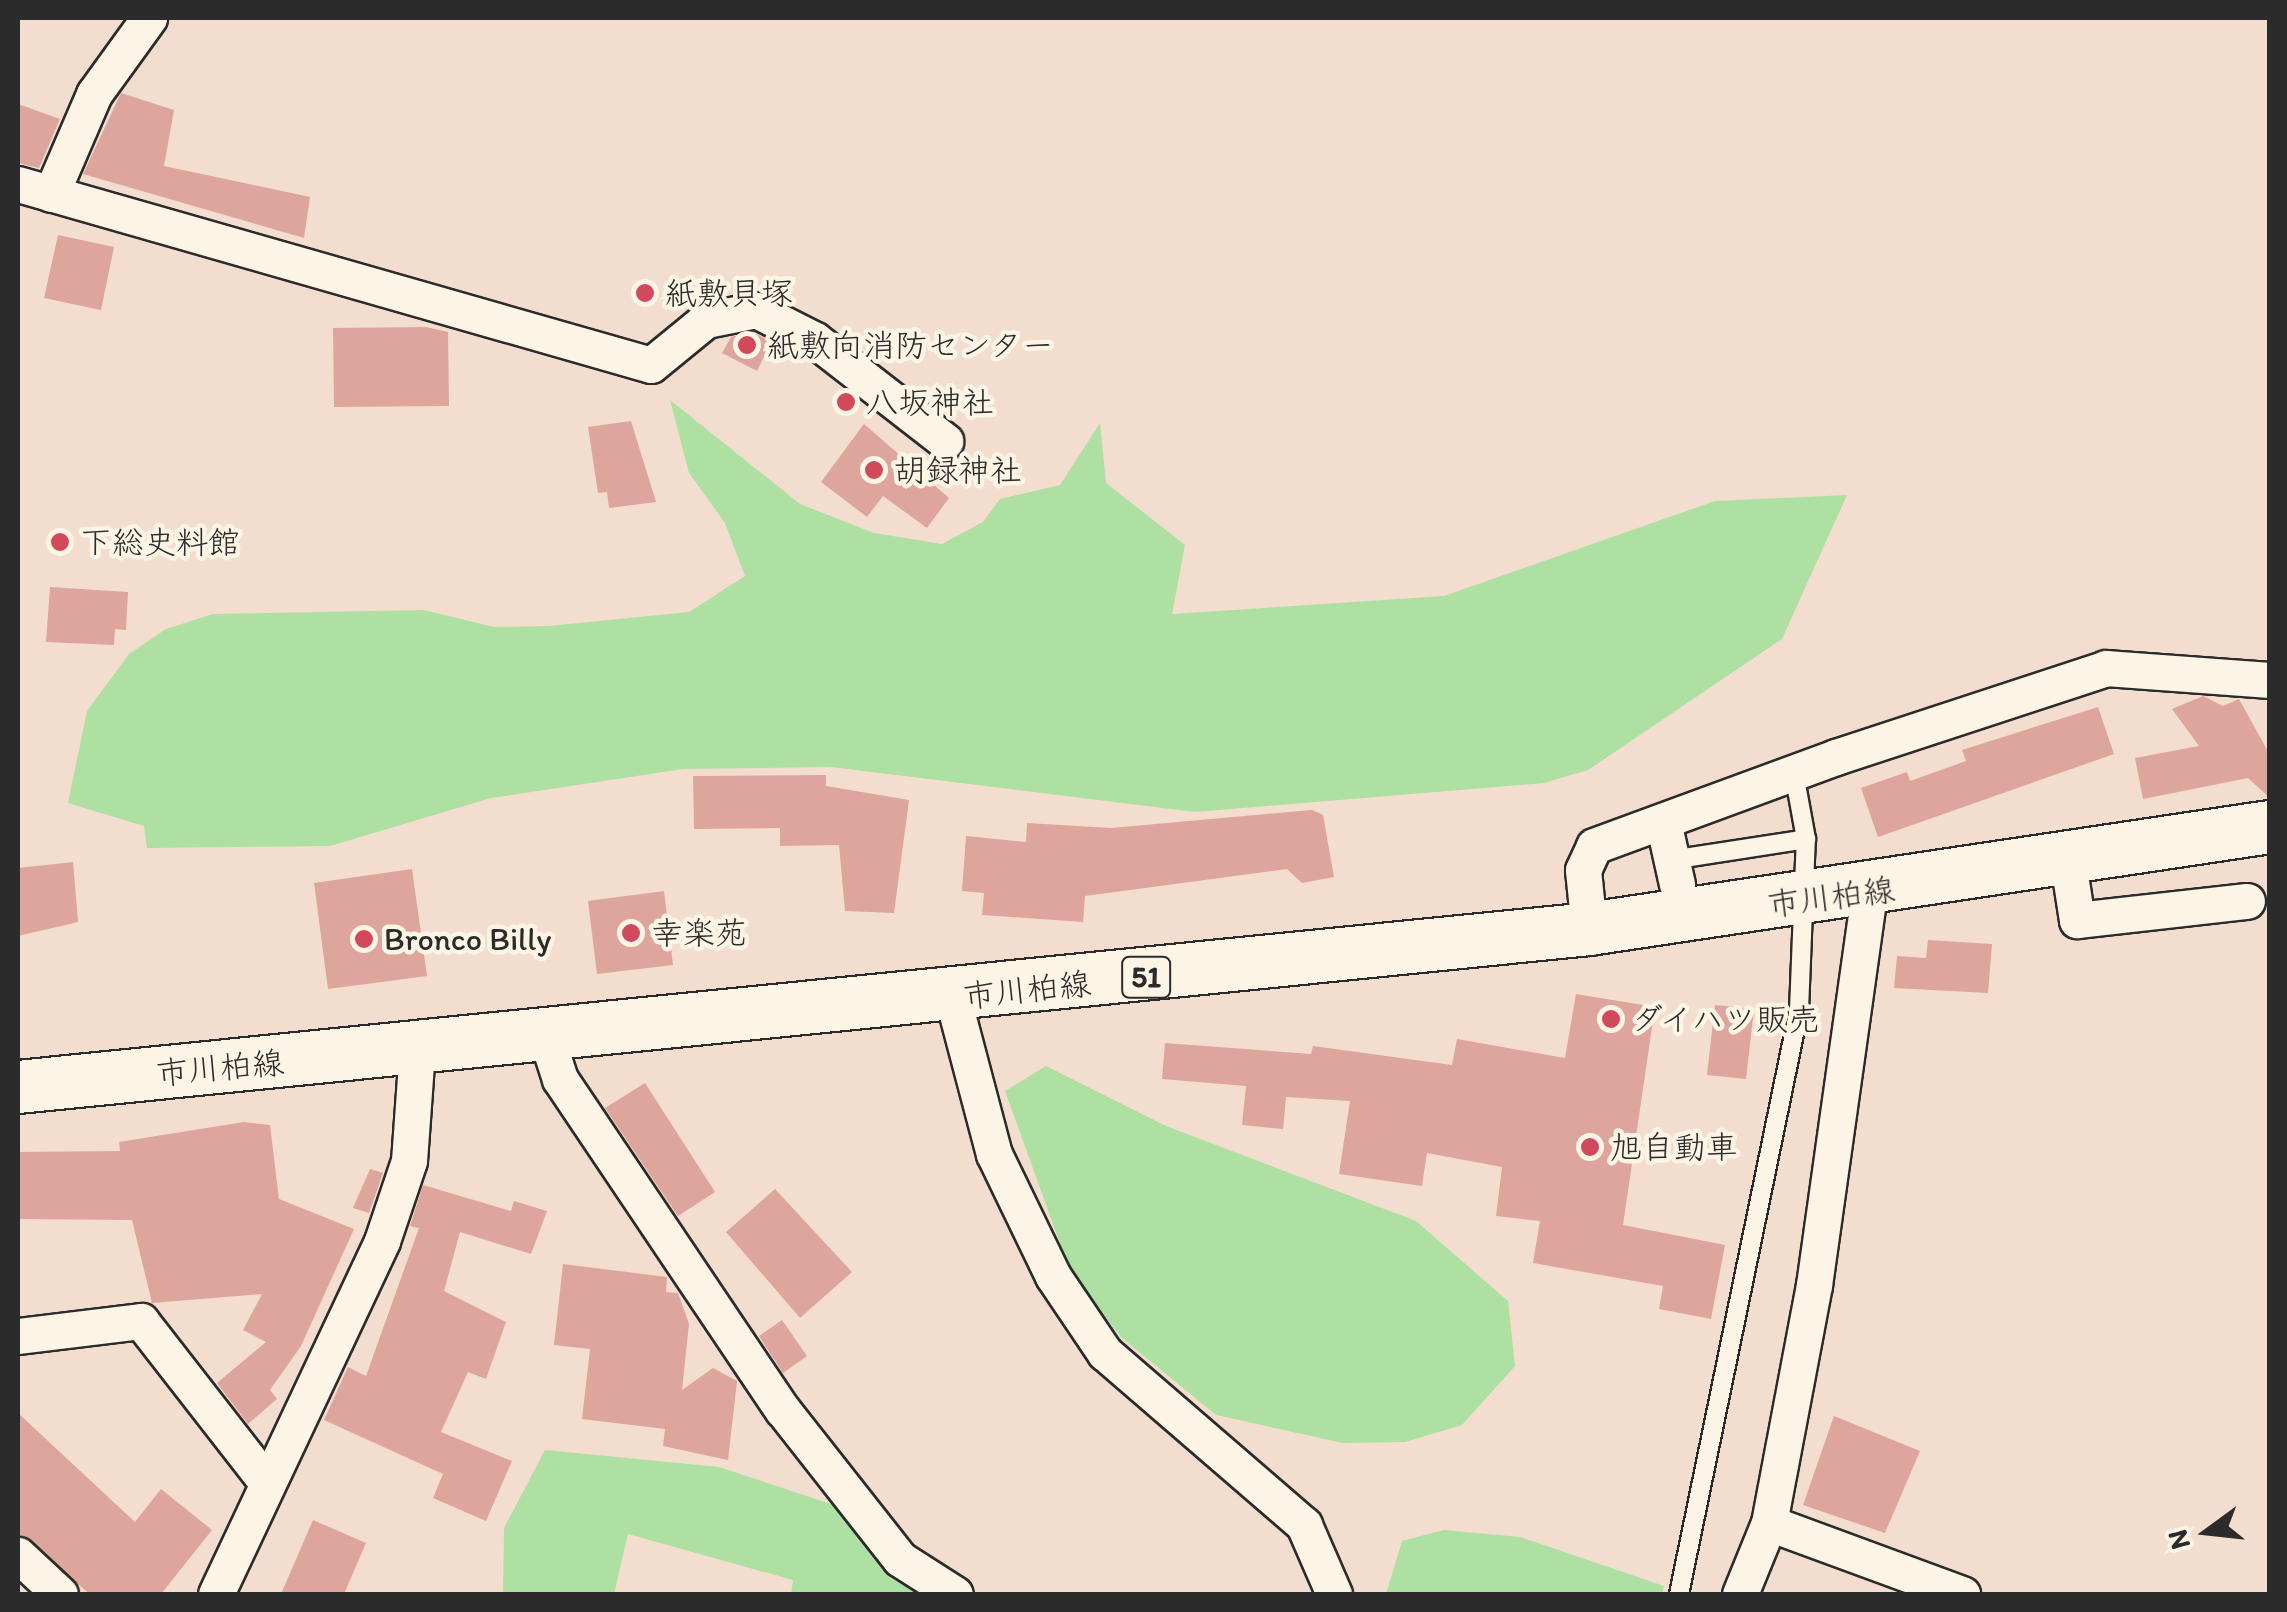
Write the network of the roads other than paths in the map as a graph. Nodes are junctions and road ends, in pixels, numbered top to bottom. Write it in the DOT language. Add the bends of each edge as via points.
graph roads {
  1 [pos="149,18"];
  2 [pos="34,189"];
  3 [pos="945,441"];
  4 [pos="2270,680"];
  5 [pos="1794,772"];
  6 [pos="1663,821"];
  7 [pos="2270,827"];
  8 [pos="1806,839"];
  9 [pos="2068,862"];
  10 [pos="1674,872"];
  11 [pos="1870,893"];
  12 [pos="2247,900"];
  13 [pos="1589,928"];
  14 [pos="953,998"];
  15 [pos="546,1036"];
  16 [pos="418,1050"];
  17 [pos="18,1087"];
  18 [pos="18,1336"];
  19 [pos="264,1479"];
  20 [pos="1769,1523"];
  21 [pos="18,1555"];
  22 [pos="60,1594"];
  23 [pos="216,1594"];
  24 [pos="955,1594"];
  25 [pos="1334,1594"];
  26 [pos="1678,1594"];
  27 [pos="1740,1594"];
  28 [pos="1962,1594"];
  1 -- 2 [label="street"];
  2 -- 3 [label="street" via="651,364 706,320 756,310 815,340"];
  4 -- 5 [label="street" via="2106,668"];
  5 -- 6 [label="street"];
  5 -- 8 [label="lane"];
  6 -- 10 [label="street"];
  6 -- 13 [label="street" via="1584,856"];
  7 -- 9 [label="main road, 市川柏線 / 51"];
  8 -- 10 [label="lane"];
  8 -- 26 [label="lane" via="1800,1010"];
  9 -- 11 [label="main road, 市川柏線 / 51"];
  9 -- 12 [label="street" via="2077,920"];
  11 -- 13 [label="main road, 市川柏線 / 51"];
  11 -- 20 [label="street" via="1833,1182"];
  13 -- 14 [label="main road, 市川柏線 / 51"];
  14 -- 15 [label="main road, 市川柏線 / 51"];
  14 -- 25 [label="street" via="994,1154 1053,1276 1105,1353 1304,1525"];
  15 -- 16 [label="main road, 市川柏線 / 51"];
  15 -- 24 [label="street" via="560,1079 782,1409 900,1559"];
  16 -- 17 [label="main road, 市川柏線 / 51"];
  16 -- 19 [label="street" via="409,1161 382,1241"];
  18 -- 19 [label="street" via="140,1322"];
  19 -- 23 [label="street"];
  20 -- 27 [label="street"];
  20 -- 28 [label="street"];
  21 -- 22 [label="street"];
}
